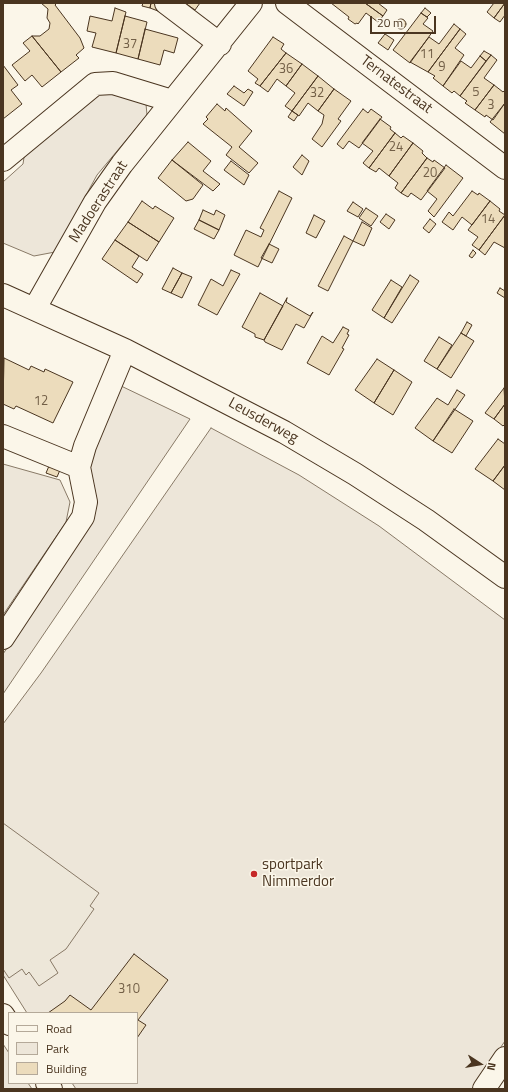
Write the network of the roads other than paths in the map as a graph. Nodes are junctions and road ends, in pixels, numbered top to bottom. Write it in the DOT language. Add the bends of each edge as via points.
graph roads {
  1 [pos="166,3"];
  2 [pos="251,3"];
  3 [pos="292,4"];
  4 [pos="220,44"];
  5 [pos="172,101"];
  6 [pos="3,160"];
  7 [pos="505,168"];
  8 [pos="3,296"];
  9 [pos="34,308"];
  10 [pos="125,350"];
  11 [pos="3,436"];
  12 [pos="79,467"];
  13 [pos="505,577"];
  14 [pos="3,638"];
  15 [pos="505,1058"];
  16 [pos="484,1089"];
  1 -- 4 [label="street"];
  2 -- 4 [label="street, Madoerastraat"];
  3 -- 7 [label="street, Ternatestraat"];
  4 -- 5 [label="street, Madoerastraat"];
  5 -- 6 [label="street" via="113,83 95,84"];
  5 -- 9 [label="street, Madoerastraat" via="95,202"];
  8 -- 9 [label="street, Leusderweg"];
  9 -- 10 [label="street, Leusderweg"];
  10 -- 12 [label="street" via="85,446"];
  10 -- 13 [label="street, Leusderweg" via="233,404 342,466 426,520"];
  11 -- 12 [label="street"];
  12 -- 14 [label="street" via="86,502 83,517"];
  15 -- 16 [label="street"];
}
